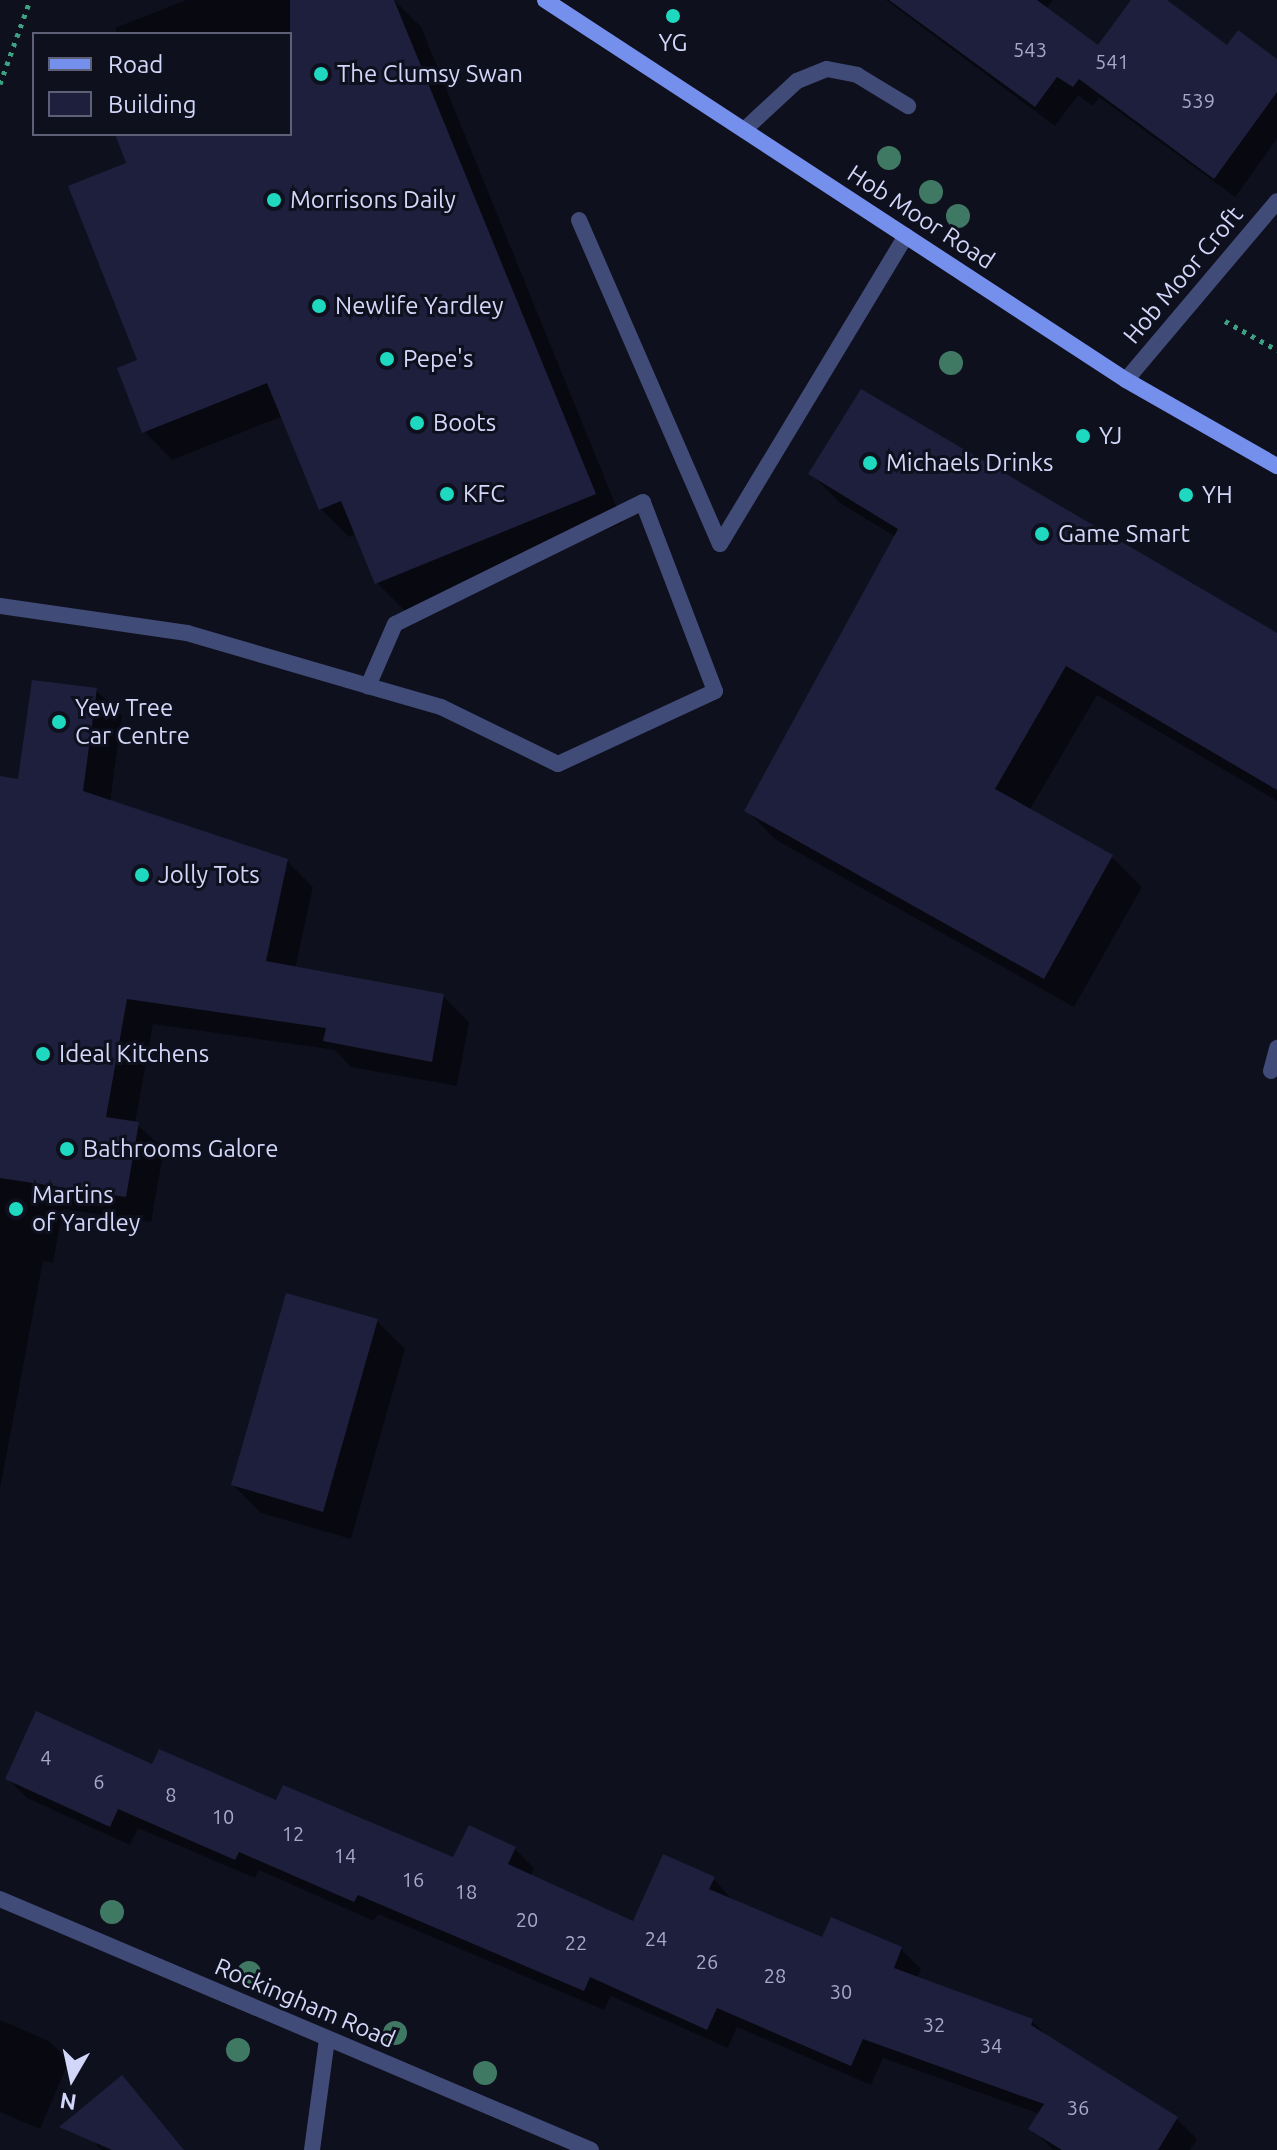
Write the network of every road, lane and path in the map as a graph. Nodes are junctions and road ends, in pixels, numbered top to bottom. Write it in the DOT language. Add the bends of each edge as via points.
graph roads {
  1 [pos="30,0"];
  2 [pos="545,0"];
  3 [pos="0,84"];
  4 [pos="908,106"];
  5 [pos="744,130"];
  6 [pos="1277,201"];
  7 [pos="579,220"];
  8 [pos="906,236"];
  9 [pos="1191,303"];
  10 [pos="1277,350"];
  11 [pos="1126,380"];
  12 [pos="1277,466"];
  13 [pos="0,606"];
  14 [pos="368,686"];
  15 [pos="1277,1048"];
  16 [pos="1271,1071"];
  17 [pos="0,1899"];
  18 [pos="327,2039"];
  19 [pos="312,2150"];
  20 [pos="591,2150"];
  1 -- 3 [label="path"];
  2 -- 5 [label="street, Hob Moor Road"];
  4 -- 5 [label="street" via="857,75 827,69 797,81"];
  5 -- 8 [label="street, Hob Moor Road"];
  6 -- 9 [label="street, Hob Moor Croft"];
  7 -- 8 [label="street" via="720,544"];
  8 -- 11 [label="street, Hob Moor Road"];
  9 -- 10 [label="path"];
  9 -- 11 [label="street, Hob Moor Croft"];
  11 -- 12 [label="street, Hob Moor Road"];
  13 -- 14 [label="street" via="187,633"];
  14 -- 14 [label="street" via="441,707 558,764 715,691 643,502 395,624"];
  15 -- 16 [label="street"];
  17 -- 18 [label="street, Rockingham Road"];
  18 -- 19 [label="street"];
  18 -- 20 [label="street, Rockingham Road"];
}
